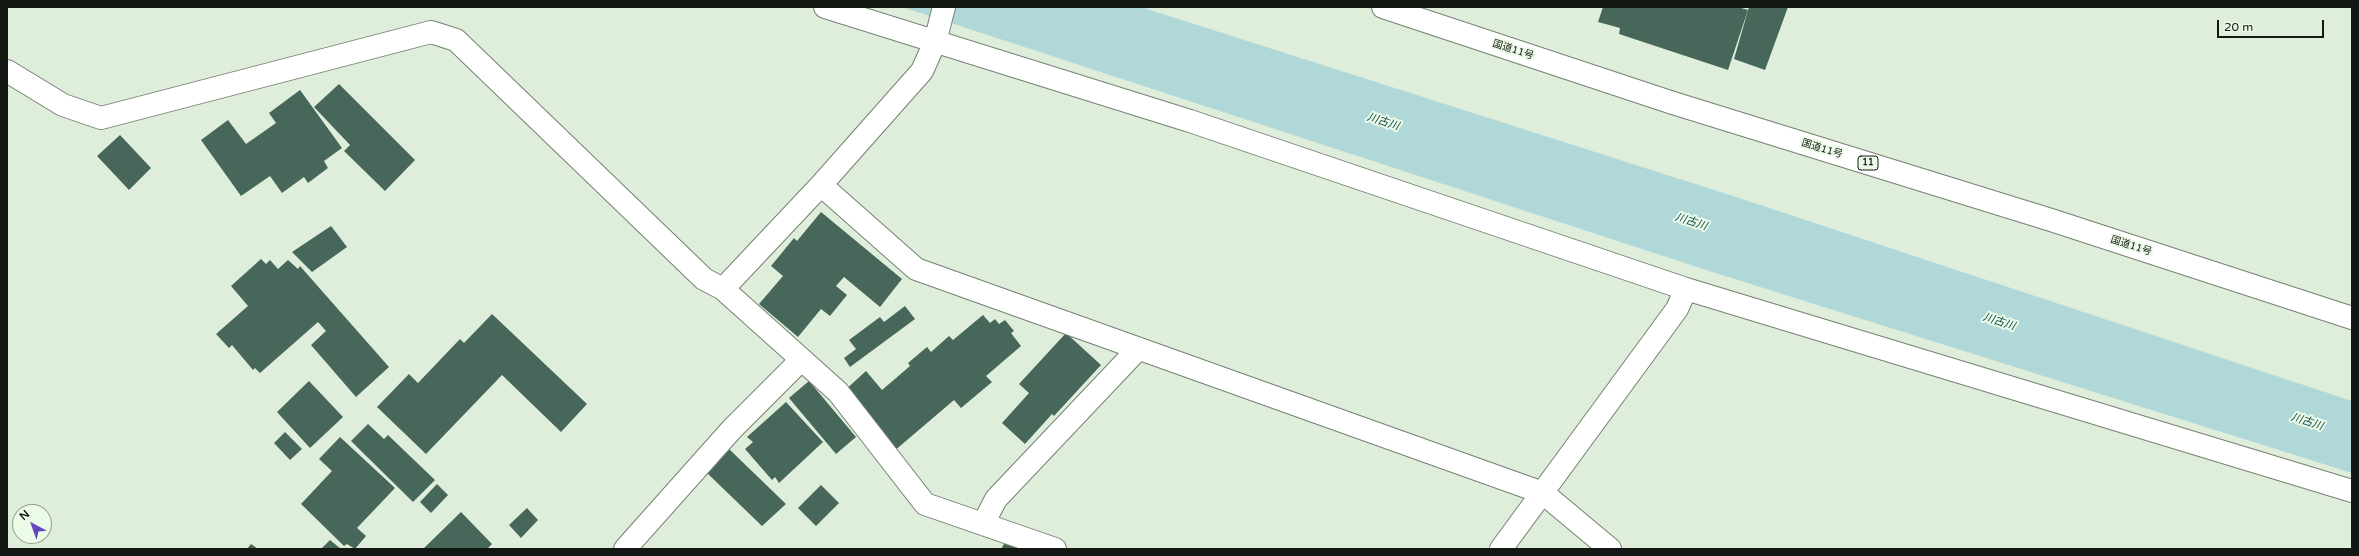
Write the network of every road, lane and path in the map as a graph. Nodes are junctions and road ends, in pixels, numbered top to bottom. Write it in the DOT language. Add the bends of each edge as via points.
graph roads {
  1 [pos="825,7"];
  2 [pos="944,7"];
  3 [pos="1383,7"];
  4 [pos="937,35"];
  5 [pos="7,70"];
  6 [pos="821,185"];
  7 [pos="723,289"];
  8 [pos="1686,289"];
  9 [pos="2352,318"];
  10 [pos="1138,349"];
  11 [pos="801,360"];
  12 [pos="2352,491"];
  13 [pos="1543,493"];
  14 [pos="983,524"];
  15 [pos="625,549"];
  16 [pos="1055,549"];
  17 [pos="1501,549"];
  18 [pos="1610,549"];
  1 -- 4 [label="main road"];
  2 -- 4 [label="main road"];
  3 -- 9 [label="main road, 国道11号 / 11" via="1674,103 2051,220"];
  4 -- 6 [label="main road" via="922,71"];
  4 -- 8 [label="main road"];
  5 -- 7 [label="main road" via="64,105 101,118 431,32 456,40 704,279"];
  6 -- 7 [label="main road"];
  6 -- 10 [label="main road" via="916,269"];
  7 -- 11 [label="main road"];
  8 -- 12 [label="main road"];
  8 -- 13 [label="main road" via="1677,309"];
  10 -- 13 [label="main road"];
  10 -- 14 [label="main road" via="996,499"];
  11 -- 14 [label="main road" via="838,392 925,504"];
  11 -- 15 [label="main road" via="732,429"];
  13 -- 17 [label="main road"];
  13 -- 18 [label="main road"];
  14 -- 16 [label="main road"];
}
